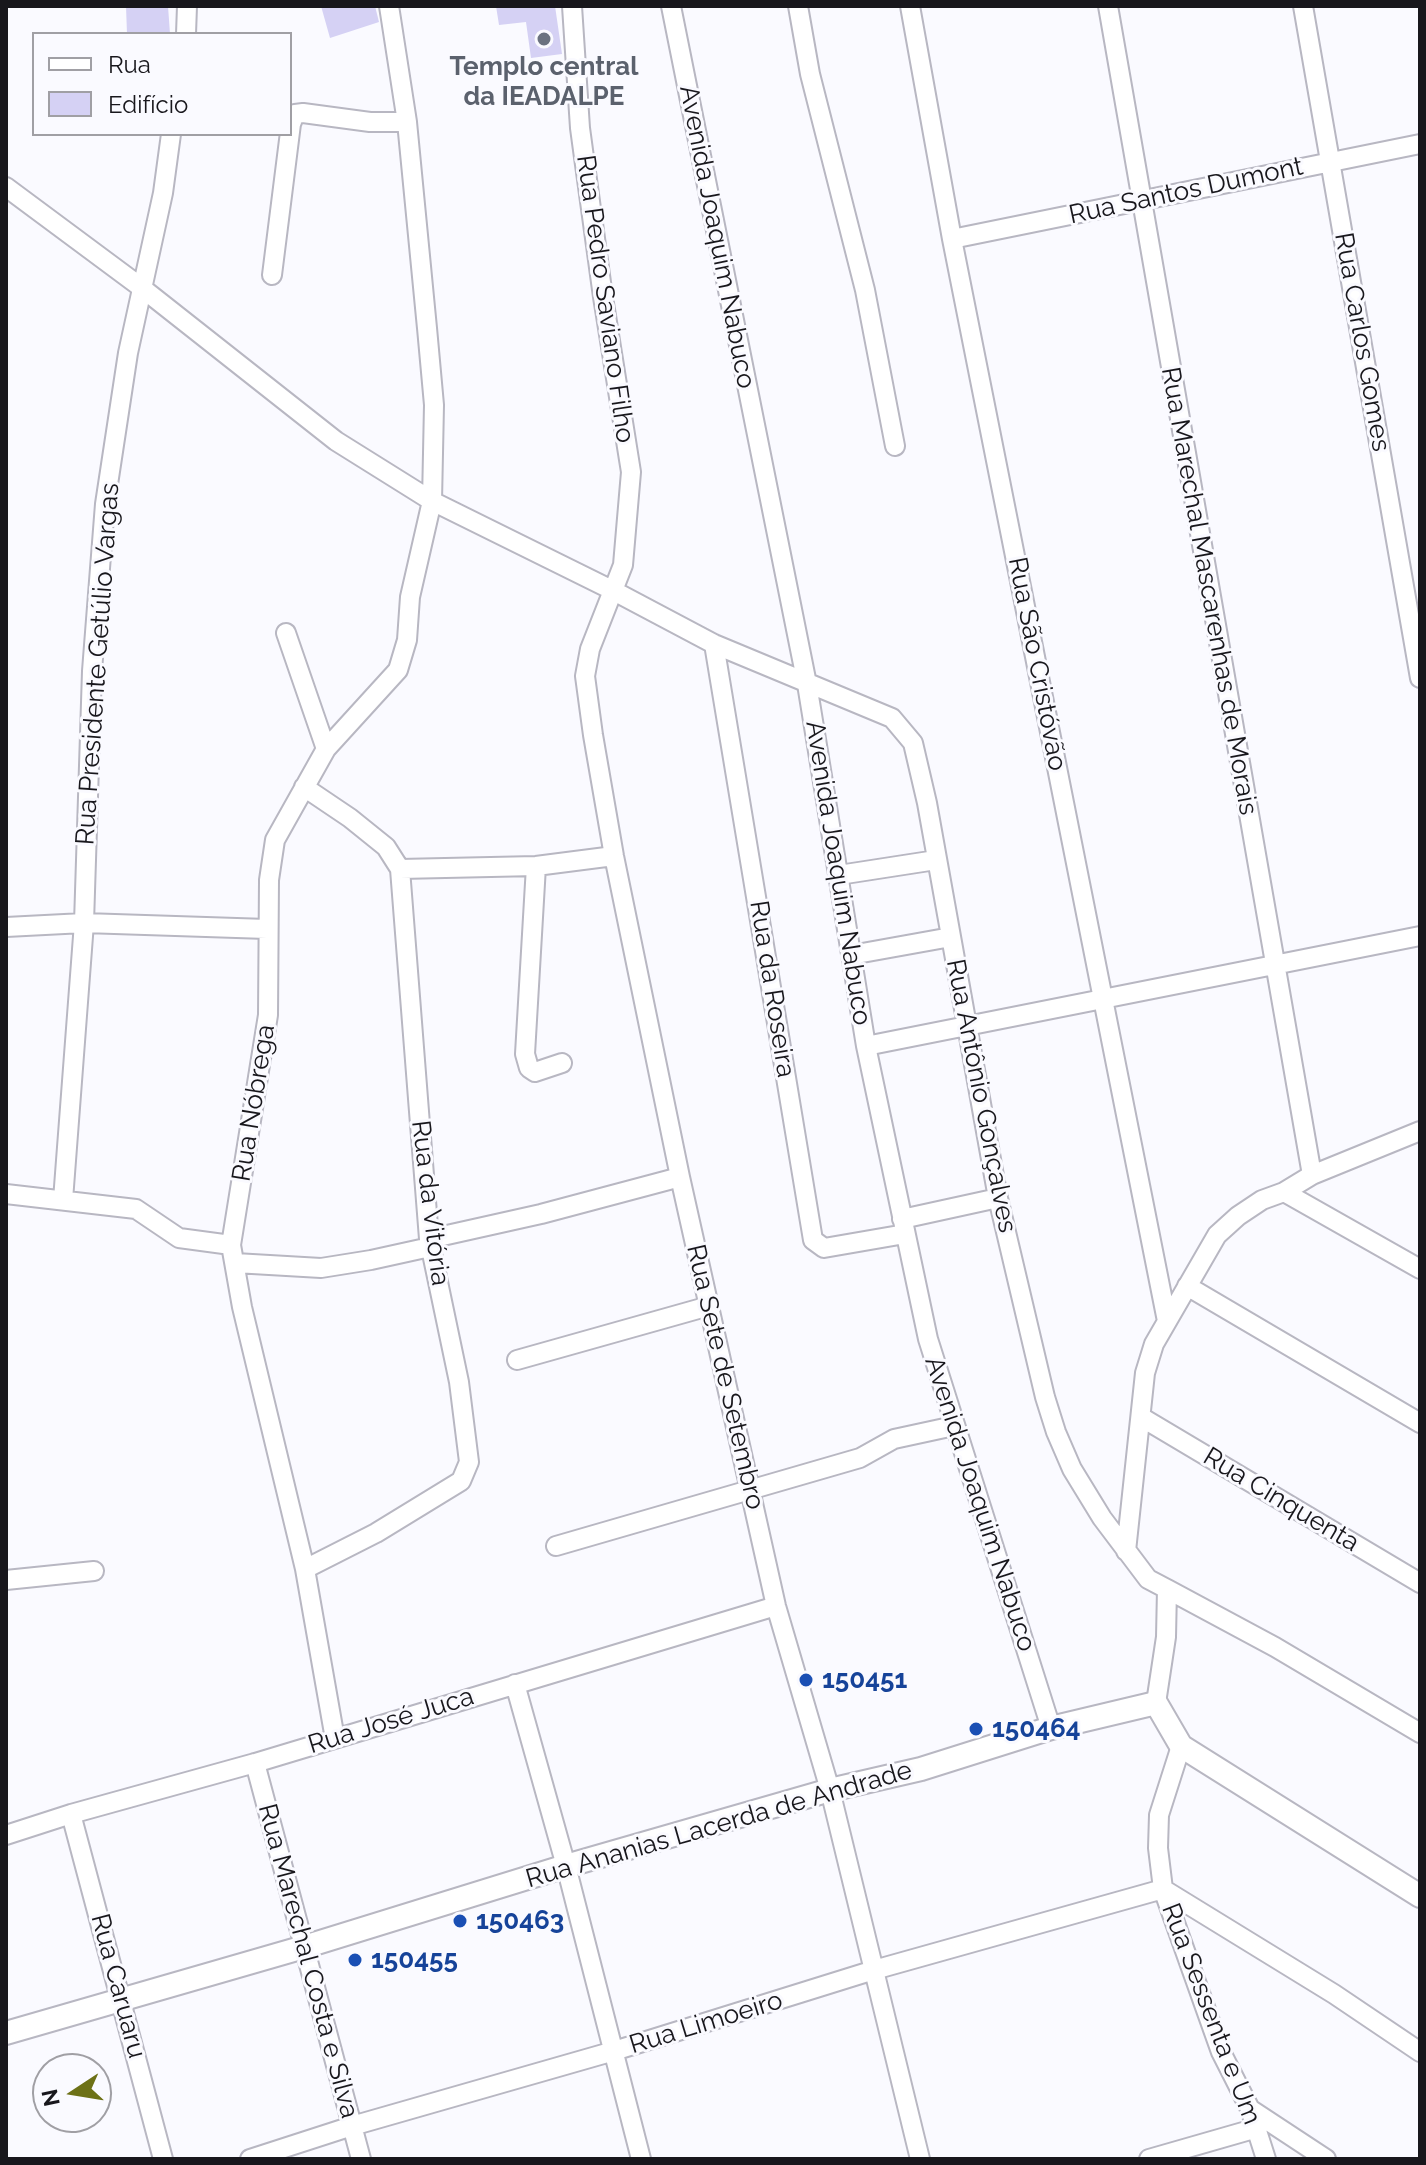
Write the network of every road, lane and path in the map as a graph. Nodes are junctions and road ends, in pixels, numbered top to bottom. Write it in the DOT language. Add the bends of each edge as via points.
graph roads {
  1 [pos="187,6"];
  2 [pos="389,6"];
  3 [pos="572,6"];
  4 [pos="671,6"];
  5 [pos="798,6"];
  6 [pos="910,6"];
  7 [pos="1108,6"];
  8 [pos="1303,6"];
  9 [pos="186,32"];
  10 [pos="292,122"];
  11 [pos="407,122"];
  12 [pos="171,136"];
  13 [pos="289,136"];
  14 [pos="1420,144"];
  15 [pos="1330,161"];
  16 [pos="6,187"];
  17 [pos="1140,201"];
  18 [pos="952,239"];
  19 [pos="272,275"];
  20 [pos="142,288"];
  21 [pos="895,446"];
  22 [pos="432,501"];
  23 [pos="612,590"];
  24 [pos="286,633"];
  25 [pos="714,644"];
  26 [pos="1420,678"];
  27 [pos="807,684"];
  28 [pos="326,749"];
  29 [pos="304,787"];
  30 [pos="614,856"];
  31 [pos="936,860"];
  32 [pos="536,866"];
  33 [pos="400,869"];
  34 [pos="839,875"];
  35 [pos="84,923"];
  36 [pos="6,927"];
  37 [pos="267,929"];
  38 [pos="1420,936"];
  39 [pos="951,937"];
  40 [pos="851,955"];
  41 [pos="1273,966"];
  42 [pos="1104,1000"];
  43 [pos="969,1026"];
  44 [pos="866,1046"];
  45 [pos="562,1063"];
  46 [pos="1420,1131"];
  47 [pos="1312,1175"];
  48 [pos="680,1177"];
  49 [pos="1284,1192"];
  50 [pos="6,1194"];
  51 [pos="998,1198"];
  52 [pos="63,1200"];
  53 [pos="904,1226"];
  54 [pos="429,1243"];
  55 [pos="233,1254"];
  56 [pos="1420,1269"];
  57 [pos="1187,1286"];
  58 [pos="709,1306"];
  59 [pos="1167,1321"];
  60 [pos="517,1360"];
  61 [pos="1141,1417"];
  62 [pos="1420,1423"];
  63 [pos="954,1426"];
  64 [pos="751,1488"];
  65 [pos="556,1546"];
  66 [pos="1126,1551"];
  67 [pos="305,1569"];
  68 [pos="94,1571"];
  69 [pos="6,1580"];
  70 [pos="1420,1583"];
  71 [pos="1167,1589"];
  72 [pos="776,1606"];
  73 [pos="515,1684"];
  74 [pos="1156,1703"];
  75 [pos="1051,1728"];
  76 [pos="1420,1733"];
  77 [pos="335,1739"];
  78 [pos="1181,1746"];
  79 [pos="255,1763"];
  80 [pos="830,1790"];
  81 [pos="71,1814"];
  82 [pos="6,1835"];
  83 [pos="566,1866"];
  84 [pos="1163,1889"];
  85 [pos="1420,1896"];
  86 [pos="304,1947"];
  87 [pos="874,1970"];
  88 [pos="122,1999"];
  89 [pos="6,2033"];
  90 [pos="614,2051"];
  91 [pos="1420,2052"];
  92 [pos="1250,2109"];
  93 [pos="352,2126"];
  94 [pos="1257,2128"];
  95 [pos="163,2159"];
  96 [pos="250,2159"];
  97 [pos="361,2159"];
  98 [pos="641,2159"];
  99 [pos="920,2159"];
  100 [pos="1149,2159"];
  101 [pos="1266,2159"];
  102 [pos="1326,2159"];
  1 -- 9 [label="street"];
  2 -- 11 [label="street, Rua Nóbrega"];
  3 -- 23 [label="street, Rua Pedro Saviano Filho" via="580,128 631,472 623,565"];
  4 -- 27 [label="street, Avenida Joaquim Nabuco"];
  5 -- 21 [label="street" via="813,88 865,290"];
  6 -- 18 [label="street, Rua São Cristóvão"];
  7 -- 17 [label="street, Rua Marechal Mascarenhas de Morais"];
  8 -- 15 [label="street, Rua Carlos Gomes"];
  10 -- 11 [label="street" via="295,114 303,113"];
  11 -- 22 [label="street, Rua Nóbrega" via="434,405"];
  12 -- 20 [label="street, Rua Presidente Getúlio Vargas"];
  13 -- 19 [label="street"];
  14 -- 15 [label="street, Rua Santos Dumont"];
  15 -- 17 [label="street, Rua Santos Dumont"];
  15 -- 26 [label="street, Rua Carlos Gomes"];
  16 -- 20 [label="street, Rua Antônio Gonçalves"];
  17 -- 18 [label="street, Rua Santos Dumont"];
  17 -- 41 [label="street, Rua Marechal Mascarenhas de Morais"];
  18 -- 42 [label="street, Rua São Cristóvão"];
  20 -- 22 [label="street, Rua Antônio Gonçalves" via="336,441"];
  20 -- 35 [label="street, Rua Presidente Getúlio Vargas" via="105,504 92,671"];
  22 -- 23 [label="street, Rua Antônio Gonçalves"];
  22 -- 28 [label="street, Rua Nóbrega" via="398,670"];
  23 -- 25 [label="street, Rua Antônio Gonçalves"];
  23 -- 30 [label="street, Rua Sete de Setembro" via="585,676"];
  24 -- 28 [label="street"];
  25 -- 27 [label="street, Rua Antônio Gonçalves"];
  25 -- 53 [label="street, Rua da Roseira" via="813,1240 824,1248"];
  27 -- 31 [label="street, Rua Antônio Gonçalves" via="892,718 913,743"];
  27 -- 34 [label="street, Avenida Joaquim Nabuco"];
  28 -- 29 [label="street, Rua Nóbrega"];
  29 -- 33 [label="street" via="386,847"];
  29 -- 37 [label="street, Rua Nóbrega" via="275,840"];
  30 -- 32 [label="street"];
  30 -- 48 [label="street, Rua Sete de Setembro"];
  31 -- 34 [label="street"];
  31 -- 39 [label="street, Rua Antônio Gonçalves"];
  32 -- 33 [label="street"];
  32 -- 45 [label="street" via="525,1054 535,1072"];
  33 -- 54 [label="street, Rua da Vitória"];
  34 -- 40 [label="street, Avenida Joaquim Nabuco"];
  35 -- 36 [label="street"];
  35 -- 37 [label="street"];
  35 -- 52 [label="street, Rua Presidente Getúlio Vargas"];
  37 -- 55 [label="street, Rua Nóbrega" via="268,1015"];
  38 -- 41 [label="street"];
  39 -- 40 [label="street"];
  39 -- 43 [label="street, Rua Antônio Gonçalves"];
  40 -- 44 [label="street, Avenida Joaquim Nabuco"];
  41 -- 42 [label="street"];
  41 -- 47 [label="street, Rua Marechal Mascarenhas de Morais"];
  42 -- 43 [label="street"];
  42 -- 59 [label="street, Rua São Cristóvão"];
  43 -- 44 [label="street"];
  43 -- 51 [label="street, Rua Antônio Gonçalves"];
  44 -- 53 [label="street, Avenida Joaquim Nabuco"];
  46 -- 47 [label="street"];
  47 -- 49 [label="street"];
  48 -- 54 [label="street"];
  48 -- 58 [label="street, Rua Sete de Setembro"];
  49 -- 56 [label="street"];
  49 -- 57 [label="street" via="1262,1200 1217,1235"];
  50 -- 52 [label="street"];
  51 -- 53 [label="street, Rua da Roseira"];
  51 -- 66 [label="street, Rua Antônio Gonçalves" via="1056,1432 1072,1469"];
  52 -- 55 [label="street" via="136,1209 179,1238"];
  53 -- 63 [label="street, Avenida Joaquim Nabuco" via="928,1339"];
  54 -- 55 [label="street" via="321,1268"];
  54 -- 67 [label="street, Rua da Vitória" via="459,1382 467,1472 418,1509"];
  55 -- 67 [label="street, Rua Nóbrega"];
  57 -- 59 [label="street"];
  57 -- 62 [label="street"];
  58 -- 60 [label="street"];
  58 -- 64 [label="street, Rua Sete de Setembro"];
  59 -- 61 [label="street" via="1145,1373"];
  61 -- 66 [label="street"];
  61 -- 70 [label="street, Rua Cinquenta"];
  63 -- 64 [label="street" via="894,1439 860,1458"];
  63 -- 75 [label="street, Avenida Joaquim Nabuco"];
  64 -- 65 [label="street"];
  64 -- 72 [label="street, Rua Sete de Setembro"];
  66 -- 71 [label="street" via="1148,1579"];
  67 -- 77 [label="street, Rua Nóbrega"];
  68 -- 69 [label="street"];
  71 -- 74 [label="street"];
  71 -- 76 [label="street"];
  72 -- 73 [label="street, Rua José Juca"];
  72 -- 80 [label="street, Rua Sete de Setembro"];
  73 -- 77 [label="street, Rua José Juca"];
  73 -- 83 [label="street"];
  74 -- 75 [label="street, Rua Ananias Lacerda de Andrade"];
  74 -- 78 [label="street"];
  75 -- 80 [label="street, Rua Ananias Lacerda de Andrade" via="921,1769"];
  77 -- 79 [label="street, Rua José Juca"];
  78 -- 84 [label="street, Rua Sessenta e Um" via="1159,1815"];
  78 -- 85 [label="street"];
  79 -- 81 [label="street, Rua José Juca"];
  79 -- 86 [label="street, Rua Marechal Costa e Silva"];
  80 -- 83 [label="street, Rua Ananias Lacerda de Andrade"];
  80 -- 87 [label="street, Rua Sete de Setembro"];
  81 -- 82 [label="street, Rua José Juca"];
  81 -- 88 [label="street, Rua Caruaru"];
  83 -- 86 [label="street, Rua Ananias Lacerda de Andrade"];
  83 -- 90 [label="street"];
  84 -- 87 [label="street, Rua Limoeiro"];
  84 -- 91 [label="street"];
  84 -- 92 [label="street, Rua Sessenta e Um" via="1221,2052"];
  86 -- 88 [label="street, Rua Ananias Lacerda de Andrade"];
  86 -- 93 [label="street, Rua Marechal Costa e Silva"];
  87 -- 90 [label="street, Rua Limoeiro"];
  87 -- 99 [label="street, Rua Sete de Setembro"];
  88 -- 89 [label="street, Rua Ananias Lacerda de Andrade"];
  88 -- 95 [label="street, Rua Caruaru"];
  90 -- 93 [label="street, Rua Limoeiro"];
  90 -- 98 [label="street"];
  92 -- 94 [label="street, Rua Sessenta e Um"];
  92 -- 102 [label="street"];
  93 -- 96 [label="street, Rua Limoeiro"];
  93 -- 97 [label="street, Rua Marechal Costa e Silva"];
  94 -- 100 [label="street"];
  94 -- 101 [label="street, Rua Sessenta e Um"];
}
